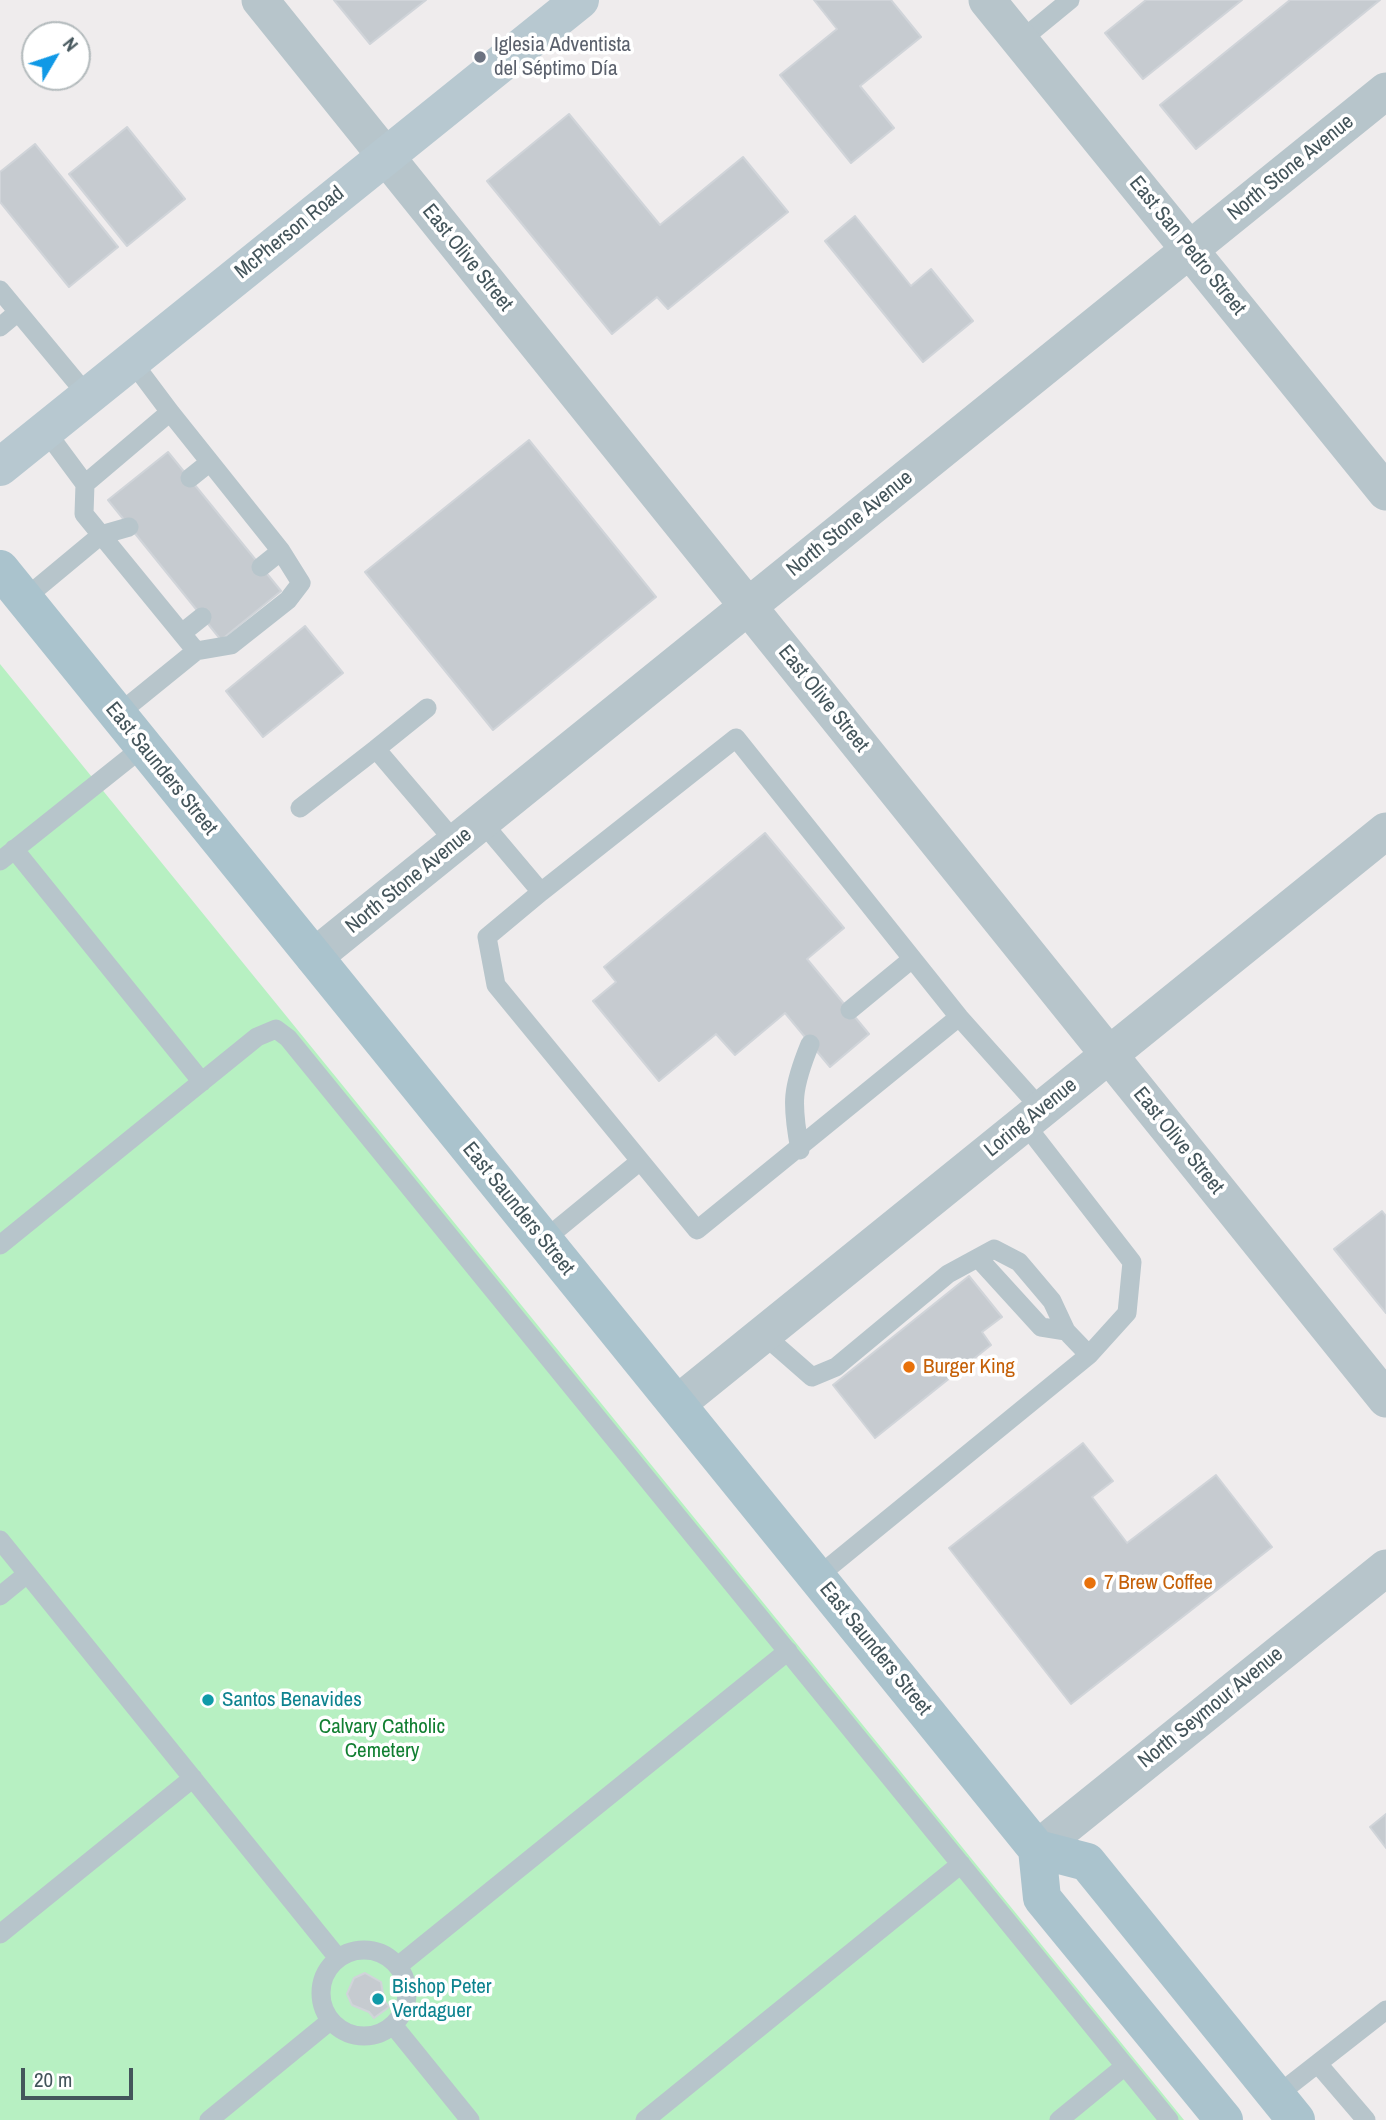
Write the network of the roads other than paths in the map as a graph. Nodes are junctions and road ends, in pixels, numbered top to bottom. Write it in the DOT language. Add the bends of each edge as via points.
graph roads {
  1 [pos="260,0"];
  2 [pos="580,0"];
  3 [pos="987,0"];
  4 [pos="1070,0"];
  5 [pos="1020,41"];
  6 [pos="1386,91"];
  7 [pos="385,157"];
  8 [pos="1190,250"];
  9 [pos="0,290"];
  10 [pos="18,312"];
  11 [pos="0,327"];
  12 [pos="131,360"];
  13 [pos="87,395"];
  14 [pos="170,412"];
  15 [pos="45,430"];
  16 [pos="210,462"];
  17 [pos="0,467"];
  18 [pos="190,478"];
  19 [pos="85,484"];
  20 [pos="1386,492"];
  21 [pos="129,527"];
  22 [pos="101,535"];
  23 [pos="281,551"];
  24 [pos="261,567"];
  25 [pos="0,569"];
  26 [pos="24,599"];
  27 [pos="748,606"];
  28 [pos="202,617"];
  29 [pos="182,633"];
  30 [pos="196,651"];
  31 [pos="428,708"];
  32 [pos="117,715"];
  33 [pos="143,747"];
  34 [pos="376,749"];
  35 [pos="300,808"];
  36 [pos="1386,831"];
  37 [pos="469,833"];
  38 [pos="7,855"];
  39 [pos="541,892"];
  40 [pos="314,957"];
  41 [pos="912,958"];
  42 [pos="850,1010"];
  43 [pos="959,1017"];
  44 [pos="810,1044"];
  45 [pos="1109,1055"];
  46 [pos="202,1082"];
  47 [pos="1033,1117"];
  48 [pos="800,1150"];
  49 [pos="639,1162"];
  50 [pos="544,1240"];
  51 [pos="0,1245"];
  52 [pos="764,1335"];
  53 [pos="1089,1355"];
  54 [pos="1386,1399"];
  55 [pos="677,1404"];
  56 [pos="0,1540"];
  57 [pos="1386,1567"];
  58 [pos="27,1574"];
  59 [pos="817,1577"];
  60 [pos="0,1596"];
  61 [pos="788,1651"];
  62 [pos="193,1778"];
  63 [pos="1037,1849"];
  64 [pos="961,1864"];
  65 [pos="0,1934"];
  66 [pos="338,1958"];
  67 [pos="398,1966"];
  68 [pos="1386,2010"];
  69 [pos="330,2021"];
  70 [pos="393,2025"];
  71 [pos="1318,2064"];
  72 [pos="1125,2066"];
  73 [pos="1286,2108"];
  74 [pos="209,2120"];
  75 [pos="470,2120"];
  76 [pos="646,2120"];
  77 [pos="1059,2120"];
  78 [pos="1169,2120"];
  79 [pos="1224,2120"];
  80 [pos="1366,2120"];
  1 -- 7 [label="street, East Olive Street"];
  2 -- 7 [label="main road, McPherson Road"];
  3 -- 5 [label="street, East San Pedro Street"];
  4 -- 5 [label="lane"];
  5 -- 8 [label="street, East San Pedro Street"];
  6 -- 8 [label="street, North Stone Avenue"];
  7 -- 12 [label="main road, McPherson Road"];
  7 -- 27 [label="street, East Olive Street"];
  8 -- 20 [label="street, East San Pedro Street"];
  8 -- 27 [label="street, North Stone Avenue"];
  9 -- 10 [label="lane"];
  10 -- 11 [label="lane"];
  10 -- 13 [label="lane"];
  12 -- 13 [label="main road, McPherson Road"];
  12 -- 14 [label="lane"];
  13 -- 15 [label="main road, McPherson Road"];
  14 -- 16 [label="lane"];
  14 -- 19 [label="lane"];
  15 -- 17 [label="main road, McPherson Road"];
  15 -- 19 [label="lane"];
  16 -- 18 [label="lane"];
  16 -- 23 [label="lane"];
  19 -- 22 [label="lane" via="84,514"];
  21 -- 22 [label="lane"];
  22 -- 26 [label="lane"];
  22 -- 29 [label="lane"];
  23 -- 24 [label="lane"];
  23 -- 30 [label="lane" via="300,583 288,600 231,645"];
  25 -- 26 [label="main road, East Saunders Street"];
  26 -- 32 [label="main road, East Saunders Street"];
  27 -- 37 [label="street, North Stone Avenue"];
  27 -- 45 [label="street, East Olive Street"];
  28 -- 29 [label="lane"];
  29 -- 30 [label="lane"];
  30 -- 32 [label="lane"];
  31 -- 34 [label="lane"];
  32 -- 33 [label="main road, East Saunders Street"];
  33 -- 38 [label="lane"];
  33 -- 40 [label="main road, East Saunders Street"];
  34 -- 35 [label="lane"];
  34 -- 37 [label="lane"];
  36 -- 45 [label="street, Loring Avenue"];
  37 -- 39 [label="lane"];
  37 -- 40 [label="street, North Stone Avenue"];
  38 -- 46 [label="lane"];
  39 -- 41 [label="lane" via="736,738"];
  39 -- 49 [label="lane" via="487,937 496,985"];
  40 -- 50 [label="main road, East Saunders Street"];
  41 -- 42 [label="lane"];
  41 -- 43 [label="lane"];
  43 -- 47 [label="lane"];
  43 -- 48 [label="lane"];
  44 -- 48 [label="lane" via="794,1082 793,1112"];
  45 -- 47 [label="street, Loring Avenue"];
  45 -- 54 [label="street, East Olive Street"];
  46 -- 51 [label="lane"];
  46 -- 61 [label="lane" via="257,1037 276,1029 288,1038"];
  47 -- 52 [label="street, Loring Avenue"];
  47 -- 53 [label="lane" via="1132,1262 1128,1313"];
  48 -- 49 [label="lane" via="697,1230"];
  49 -- 50 [label="lane"];
  50 -- 55 [label="main road, East Saunders Street"];
  52 -- 53 [label="lane" via="812,1377 836,1367 948,1274 994,1249 1019,1262 1052,1301 1066,1331"];
  52 -- 55 [label="street, Loring Avenue"];
  53 -- 59 [label="lane"];
  55 -- 59 [label="main road, East Saunders Street"];
  56 -- 58 [label="lane"];
  57 -- 63 [label="street, North Seymour Avenue"];
  58 -- 60 [label="lane"];
  58 -- 62 [label="lane"];
  59 -- 63 [label="main road, East Saunders Street"];
  61 -- 64 [label="lane"];
  61 -- 67 [label="lane"];
  62 -- 65 [label="lane"];
  62 -- 66 [label="lane"];
  63 -- 73 [label="main road" via="1087,1862"];
  63 -- 79 [label="main road" via="1042,1898"];
  64 -- 72 [label="lane"];
  64 -- 76 [label="lane"];
  66 -- 67 [label="lane" via="362,1950 389,1957"];
  66 -- 69 [label="lane" via="322,1981 321,1995"];
  67 -- 70 [label="lane" via="408,1991 401,2016"];
  68 -- 71 [label="lane"];
  69 -- 70 [label="lane" via="361,2037"];
  69 -- 74 [label="lane"];
  70 -- 75 [label="lane"];
  71 -- 73 [label="lane"];
  71 -- 80 [label="lane"];
  72 -- 77 [label="lane"];
  72 -- 78 [label="lane"];
}
